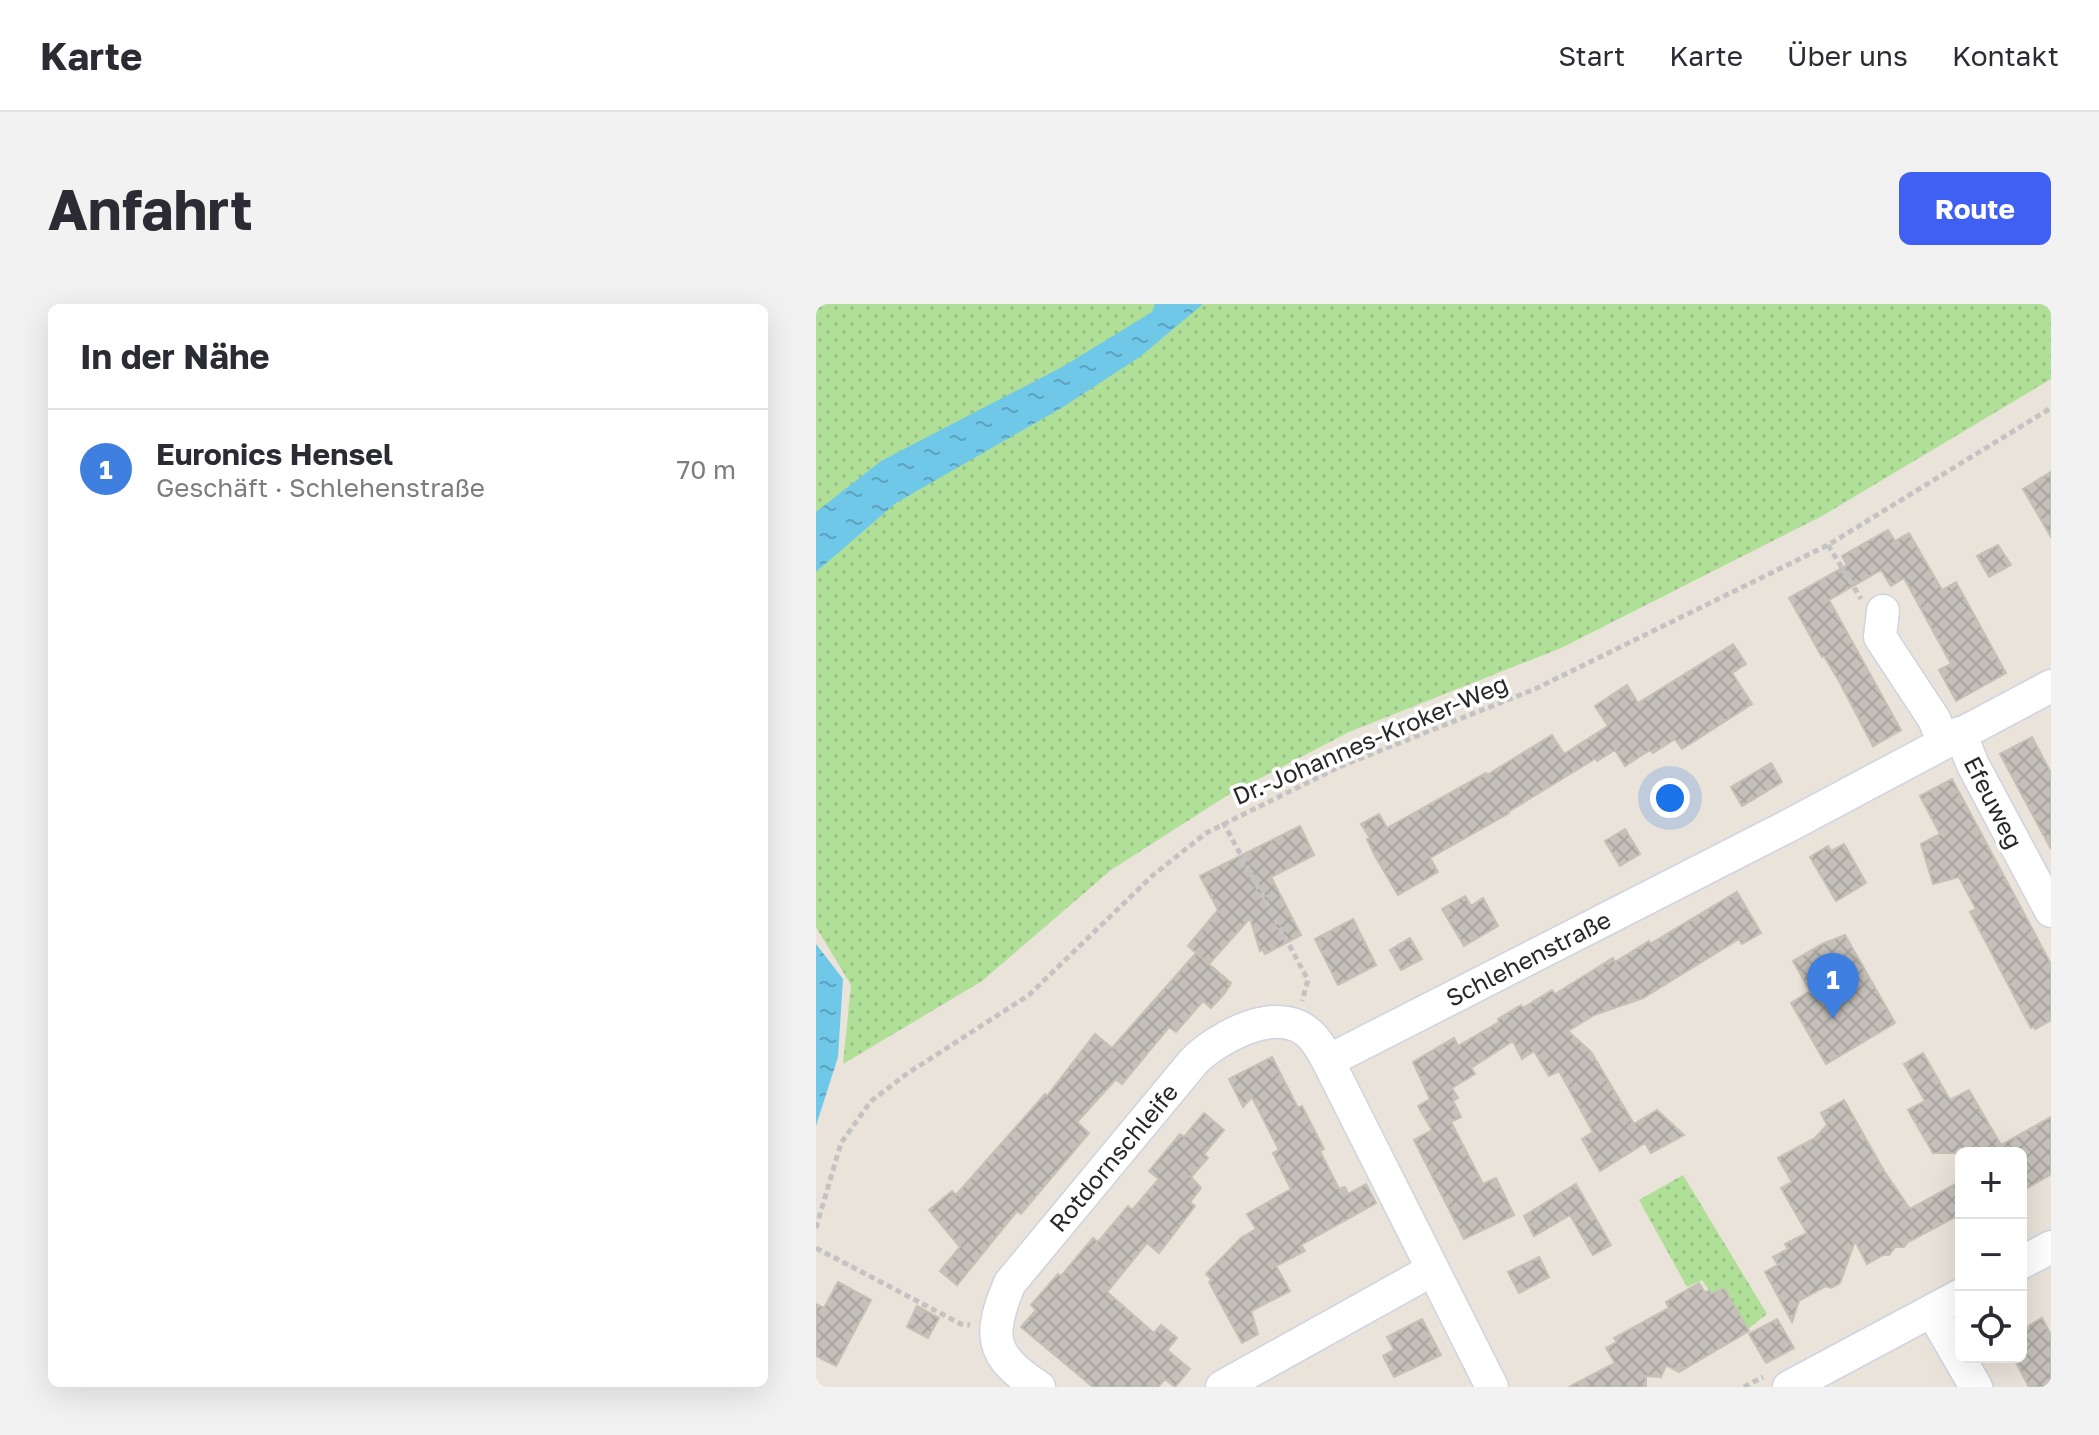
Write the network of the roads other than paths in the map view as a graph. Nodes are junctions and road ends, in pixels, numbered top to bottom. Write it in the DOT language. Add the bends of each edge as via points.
graph roads {
  1 [pos="1883,611"];
  2 [pos="2051,686"];
  3 [pos="1952,738"];
  4 [pos="2051,911"];
  5 [pos="1328,1061"];
  6 [pos="2051,1247"];
  7 [pos="2027,1260"];
  8 [pos="1432,1270"];
  9 [pos="1955,1298"];
  10 [pos="1932,1311"];
  11 [pos="1039,1387"];
  12 [pos="1222,1387"];
  13 [pos="1492,1387"];
  14 [pos="1789,1387"];
  15 [pos="1976,1387"];
  1 -- 3 [label="street, Efeuweg" via="1880,637"];
  2 -- 3 [label="street, Schlehenstraße"];
  3 -- 4 [label="street, Efeuweg" via="1973,765"];
  3 -- 5 [label="street, Schlehenstraße"];
  5 -- 8 [label="street"];
  5 -- 11 [label="street, Rotdornschleife" via="1313,1037 1295,1025 1262,1024 1212,1043 1194,1061 1010,1283 994,1328 997,1345 1013,1367"];
  6 -- 7 [label="street"];
  8 -- 12 [label="street"];
  8 -- 13 [label="street"];
  9 -- 10 [label="street"];
  10 -- 14 [label="street"];
  10 -- 15 [label="street"];
}
